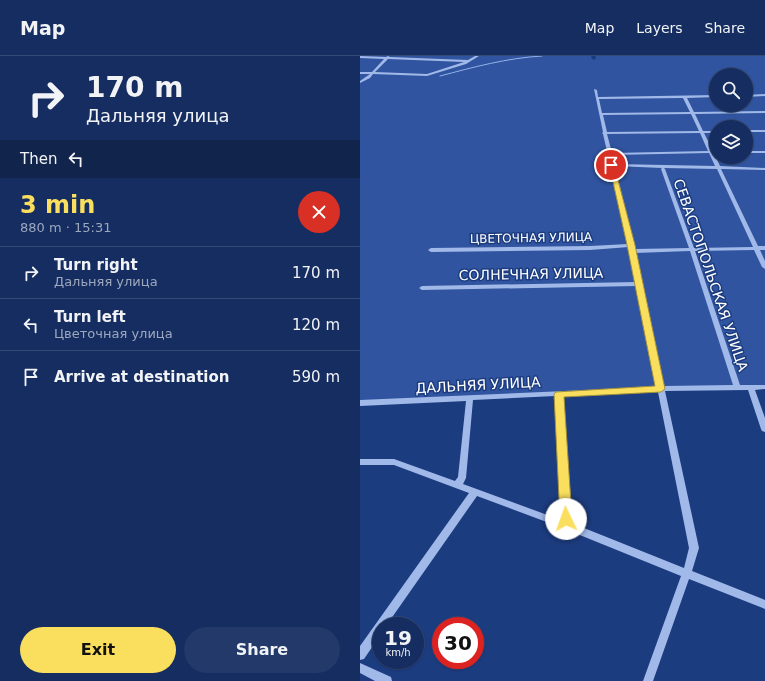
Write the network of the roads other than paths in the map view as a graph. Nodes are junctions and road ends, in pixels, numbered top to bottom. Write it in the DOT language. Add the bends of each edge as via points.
graph roads {
  1 [pos="477,56"];
  2 [pos="360,57"];
  3 [pos="388,57"];
  4 [pos="469,61"];
  5 [pos="360,73"];
  6 [pos="372,74"];
  7 [pos="360,82"];
  8 [pos="595,90"];
  9 [pos="709,96"];
  10 [pos="753,96"];
  11 [pos="765,96"];
  12 [pos="685,97"];
  13 [pos="597,98"];
  14 [pos="765,112"];
  15 [pos="692,113"];
  16 [pos="600,114"];
  17 [pos="753,131"];
  18 [pos="765,131"];
  19 [pos="701,132"];
  20 [pos="709,132"];
  21 [pos="604,133"];
  22 [pos="709,145"];
  23 [pos="709,152"];
  24 [pos="753,152"];
  25 [pos="765,152"];
  26 [pos="609,154"];
  27 [pos="716,164"];
  28 [pos="611,165"];
  29 [pos="717,168"];
  30 [pos="663,169"];
  31 [pos="765,169"];
  32 [pos="632,248"];
  33 [pos="757,248"];
  34 [pos="765,248"];
  35 [pos="431,250"];
  36 [pos="692,250"];
  37 [pos="765,267"];
  38 [pos="639,284"];
  39 [pos="422,288"];
  40 [pos="736,387"];
  41 [pos="751,387"];
  42 [pos="765,387"];
  43 [pos="661,389"];
  44 [pos="559,394"];
  45 [pos="470,398"];
  46 [pos="360,403"];
  47 [pos="765,429"];
  48 [pos="360,462"];
  49 [pos="457,485"];
  50 [pos="475,492"];
  51 [pos="563,524"];
  52 [pos="687,574"];
  53 [pos="765,605"];
  54 [pos="360,655"];
  55 [pos="360,668"];
  56 [pos="387,681"];
  57 [pos="648,681"];
  1 -- 4 [label="street"];
  2 -- 3 [label="street"];
  3 -- 4 [label="street"];
  3 -- 6 [label="street"];
  4 -- 6 [label="street" via="426,75"];
  5 -- 6 [label="street"];
  6 -- 7 [label="street"];
  8 -- 13 [label="street"];
  9 -- 12 [label="street"];
  10 -- 11 [label="street"];
  12 -- 13 [label="street"];
  12 -- 15 [label="street"];
  13 -- 16 [label="street"];
  14 -- 15 [label="street"];
  15 -- 16 [label="street"];
  15 -- 19 [label="street"];
  16 -- 21 [label="street"];
  17 -- 18 [label="street"];
  19 -- 20 [label="street"];
  19 -- 21 [label="street"];
  19 -- 22 [label="street"];
  21 -- 26 [label="street"];
  23 -- 26 [label="street"];
  24 -- 25 [label="street"];
  26 -- 28 [label="street"];
  27 -- 29 [label="street"];
  28 -- 29 [label="street"];
  28 -- 32 [label="street"];
  29 -- 31 [label="street"];
  29 -- 33 [label="street"];
  30 -- 36 [label="street, СЕВАСТОПОЛЬСКАЯ УЛИЦА"];
  32 -- 35 [label="street, ЦВЕТОЧНАЯ УЛИЦА"];
  32 -- 36 [label="street, ЦВЕТОЧНАЯ УЛИЦА"];
  32 -- 38 [label="street"];
  33 -- 34 [label="street, ЦВЕТОЧНАЯ УЛИЦА"];
  33 -- 36 [label="street, ЦВЕТОЧНАЯ УЛИЦА"];
  33 -- 37 [label="street"];
  36 -- 40 [label="street, СЕВАСТОПОЛЬСКАЯ УЛИЦА"];
  38 -- 39 [label="street, СОЛНЕЧНАЯ УЛИЦА"];
  38 -- 43 [label="street"];
  40 -- 41 [label="street, ДАЛЬНЯЯ УЛИЦА"];
  40 -- 43 [label="street, ДАЛЬНЯЯ УЛИЦА"];
  41 -- 42 [label="street, ДАЛЬНЯЯ УЛИЦА"];
  41 -- 47 [label="street"];
  43 -- 44 [label="street, ДАЛЬНЯЯ УЛИЦА"];
  43 -- 52 [label="street" via="694,548"];
  44 -- 45 [label="street, ДАЛЬНЯЯ УЛИЦА"];
  44 -- 51 [label="street" via="566,519"];
  45 -- 46 [label="street, ДАЛЬНЯЯ УЛИЦА"];
  45 -- 49 [label="street" via="462,478"];
  48 -- 49 [label="street" via="394,462"];
  49 -- 50 [label="street"];
  50 -- 51 [label="street"];
  50 -- 54 [label="street"];
  51 -- 52 [label="street"];
  52 -- 53 [label="street"];
  52 -- 57 [label="street"];
  55 -- 56 [label="street"];
}
